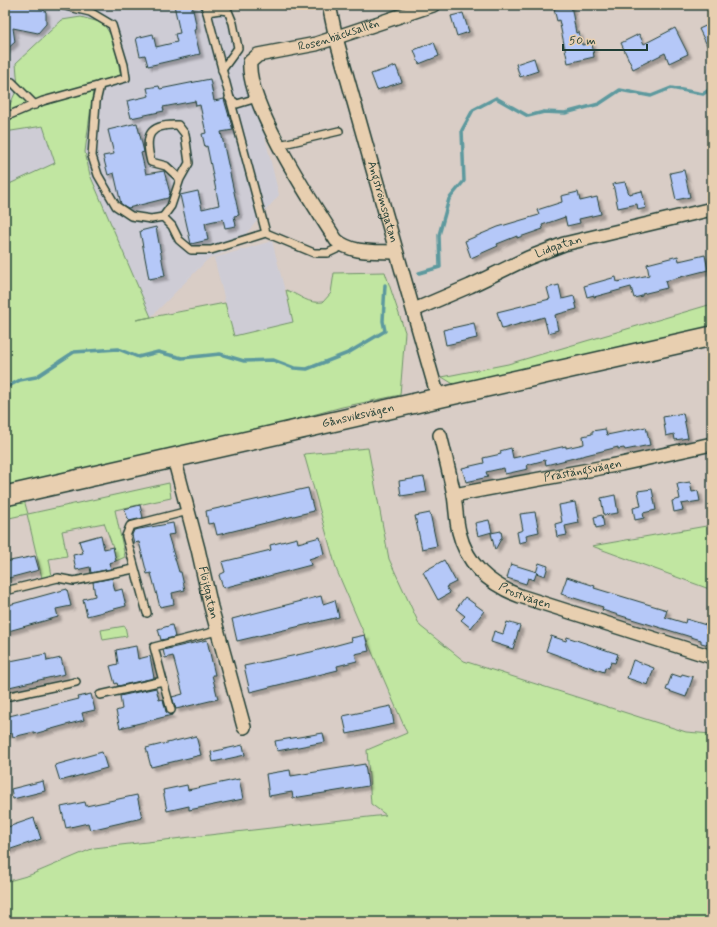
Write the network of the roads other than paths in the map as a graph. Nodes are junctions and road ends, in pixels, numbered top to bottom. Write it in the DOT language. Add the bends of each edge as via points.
graph roads {
  1 [pos="61,5"];
  2 [pos="329,5"];
  3 [pos="433,5"];
  4 [pos="206,9"];
  5 [pos="336,38"];
  6 [pos="222,70"];
  7 [pos="12,82"];
  8 [pos="100,85"];
  9 [pos="229,98"];
  10 [pos="257,98"];
  11 [pos="34,105"];
  12 [pos="5,117"];
  13 [pos="339,131"];
  14 [pos="279,145"];
  15 [pos="180,179"];
  16 [pos="712,209"];
  17 [pos="163,217"];
  18 [pos="266,233"];
  19 [pos="343,246"];
  20 [pos="396,252"];
  21 [pos="414,310"];
  22 [pos="712,336"];
  23 [pos="438,397"];
  24 [pos="440,435"];
  25 [pos="712,444"];
  26 [pos="174,458"];
  27 [pos="454,495"];
  28 [pos="5,496"];
  29 [pos="188,511"];
  30 [pos="134,568"];
  31 [pos="5,591"];
  32 [pos="147,613"];
  33 [pos="217,630"];
  34 [pos="712,657"];
  35 [pos="163,681"];
  36 [pos="76,682"];
  37 [pos="100,695"];
  38 [pos="5,697"];
  39 [pos="171,710"];
  40 [pos="244,727"];
  1 -- 8 [label="lane" via="90,12 112,25 126,78"];
  2 -- 5 [label="street, Ångströmsgatan"];
  3 -- 5 [label="street, Rosenbäcksallén"];
  4 -- 6 [label="lane"];
  4 -- 6 [label="lane" via="228,11 233,23 238,48"];
  5 -- 10 [label="street, Rosenbäcksallén" via="253,58 250,66"];
  5 -- 20 [label="street, Ångströmsgatan"];
  6 -- 9 [label="lane"];
  7 -- 11 [label="lane"];
  8 -- 11 [label="lane"];
  8 -- 17 [label="lane" via="96,102 92,156 98,175 116,206 131,216 151,219"];
  9 -- 10 [label="lane" via="237,104"];
  9 -- 18 [label="lane"];
  10 -- 14 [label="street"];
  11 -- 12 [label="lane"];
  13 -- 14 [label="lane"];
  14 -- 19 [label="street" via="318,212 336,240"];
  15 -- 15 [label="lane" via="189,163 185,134 178,125 163,125 152,132 146,145 150,162 166,166"];
  15 -- 17 [label="lane" via="172,206"];
  16 -- 21 [label="street, Lidgatan" via="564,244"];
  17 -- 18 [label="lane" via="172,226 179,240 191,250 211,250"];
  18 -- 19 [label="lane" via="314,253 328,253"];
  19 -- 20 [label="street" via="355,251"];
  20 -- 21 [label="street, Ångströmsgatan"];
  21 -- 23 [label="street, Ångströmsgatan"];
  22 -- 23 [label="main road, Gånsviksvägen"];
  23 -- 26 [label="main road, Gånsviksvägen"];
  24 -- 27 [label="street, Prostvägen"];
  25 -- 27 [label="street, Prästängsvägen"];
  26 -- 28 [label="main road, Gånsviksvägen"];
  26 -- 29 [label="street, Flöjtgatan"];
  27 -- 34 [label="street, Prostvägen" via="458,531 464,549 484,577 501,589"];
  29 -- 30 [label="lane" via="130,526 126,536"];
  29 -- 33 [label="street, Flöjtgatan"];
  30 -- 31 [label="lane" via="74,581 58,578"];
  30 -- 32 [label="lane"];
  33 -- 35 [label="lane" via="154,647"];
  33 -- 40 [label="street, Flöjtgatan"];
  35 -- 37 [label="lane"];
  35 -- 39 [label="lane"];
  36 -- 38 [label="lane"];
}
